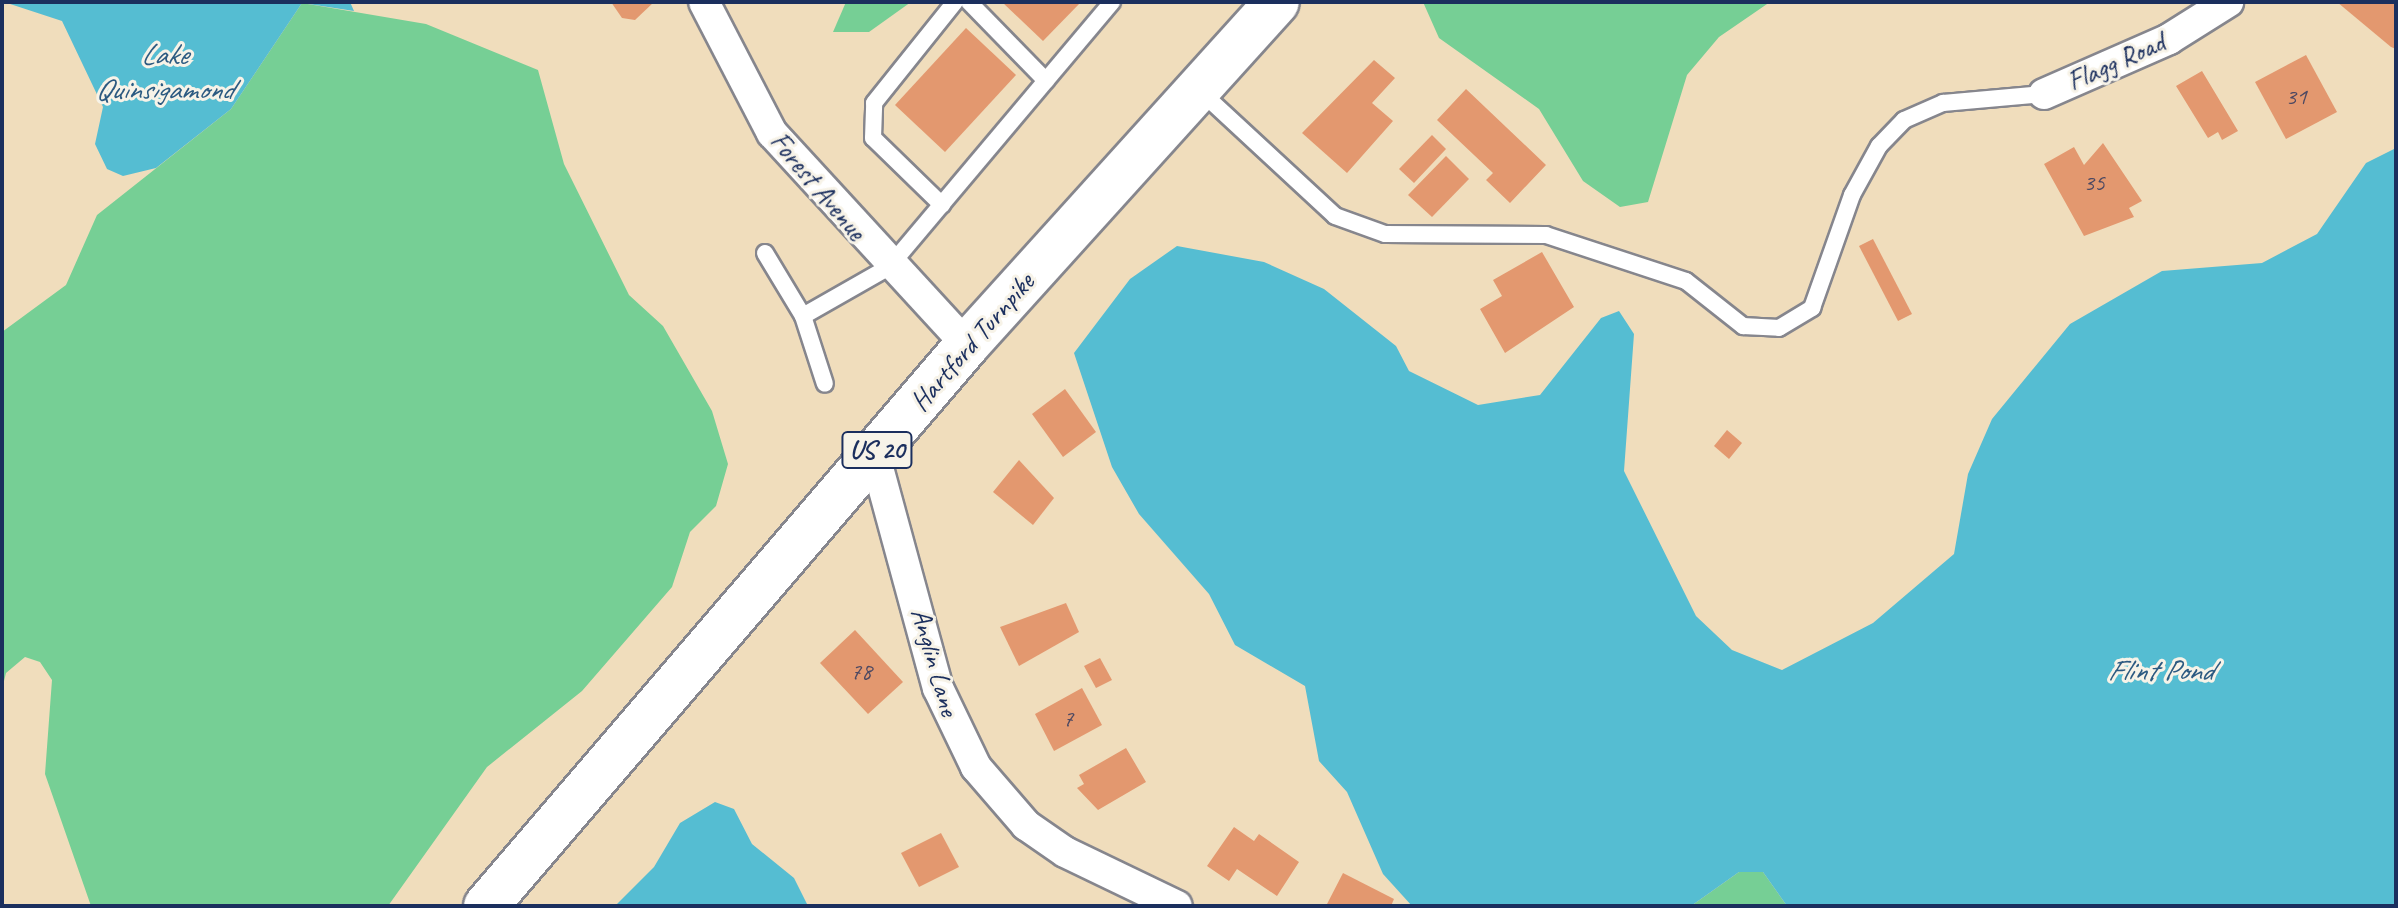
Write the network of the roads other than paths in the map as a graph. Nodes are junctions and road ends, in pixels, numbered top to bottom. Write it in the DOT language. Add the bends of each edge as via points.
graph roads {
  1 [pos="704,2"];
  2 [pos="955,2"];
  3 [pos="969,2"];
  4 [pos="1112,2"];
  5 [pos="1277,2"];
  6 [pos="2228,2"];
  7 [pos="1046,81"];
  8 [pos="1198,89"];
  9 [pos="2044,94"];
  10 [pos="942,205"];
  11 [pos="765,253"];
  12 [pos="889,267"];
  13 [pos="803,316"];
  14 [pos="967,345"];
  15 [pos="825,384"];
  16 [pos="874,453"];
  17 [pos="486,906"];
  18 [pos="1177,906"];
  1 -- 12 [label="street, Forest Avenue" via="772,133"];
  2 -- 10 [label="lane" via="874,103 873,138"];
  3 -- 7 [label="lane"];
  4 -- 7 [label="lane"];
  5 -- 8 [label="main road, Hartford Turnpike / US 20"];
  6 -- 9 [label="street, Flagg Road" via="2169,39"];
  7 -- 10 [label="lane"];
  8 -- 9 [label="lane" via="1335,216 1385,234 1546,235 1686,281 1743,326 1779,328 1812,308 1852,195 1879,146 1904,120 1943,103"];
  8 -- 14 [label="main road, Hartford Turnpike / US 20"];
  10 -- 12 [label="lane"];
  11 -- 13 [label="lane"];
  12 -- 13 [label="lane"];
  12 -- 14 [label="street, Forest Avenue"];
  13 -- 15 [label="lane"];
  14 -- 16 [label="main road, Hartford Turnpike / US 20"];
  16 -- 17 [label="main road, Hartford Turnpike / US 20"];
  16 -- 18 [label="street, Anglin Lane" via="938,688 976,767 1026,825 1065,852"];
}
